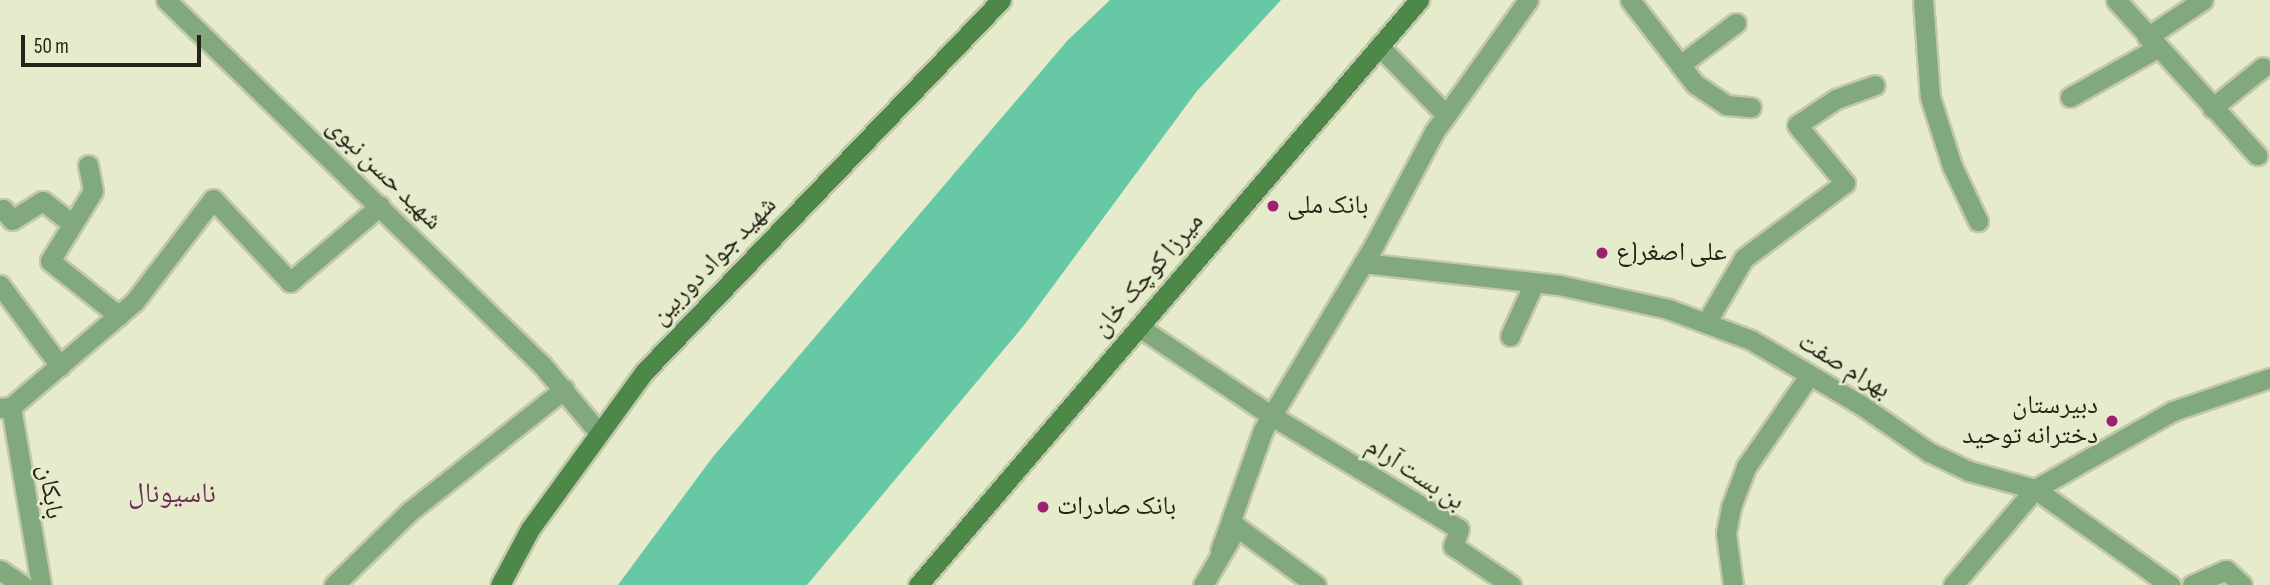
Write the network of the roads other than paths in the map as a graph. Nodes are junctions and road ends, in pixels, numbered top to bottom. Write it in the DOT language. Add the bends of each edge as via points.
graph roads {
  1 [pos="166,0"];
  2 [pos="1001,0"];
  3 [pos="1419,0"];
  4 [pos="1528,0"];
  5 [pos="1631,0"];
  6 [pos="1923,0"];
  7 [pos="2116,0"];
  8 [pos="2203,0"];
  9 [pos="1736,23"];
  10 [pos="2152,42"];
  11 [pos="1379,46"];
  12 [pos="1680,65"];
  13 [pos="2263,67"];
  14 [pos="1875,85"];
  15 [pos="2070,97"];
  16 [pos="1751,107"];
  17 [pos="2212,108"];
  18 [pos="1446,115"];
  19 [pos="2257,155"];
  20 [pos="88,164"];
  21 [pos="380,206"];
  22 [pos="3,209"];
  23 [pos="1978,221"];
  24 [pos="72,224"];
  25 [pos="1363,263"];
  26 [pos="1534,283"];
  27 [pos="0,285"];
  28 [pos="119,316"];
  29 [pos="1706,323"];
  30 [pos="1139,327"];
  31 [pos="1510,336"];
  32 [pos="60,366"];
  33 [pos="1808,377"];
  34 [pos="2270,378"];
  35 [pos="564,389"];
  36 [pos="6,407"];
  37 [pos="1272,416"];
  38 [pos="600,433"];
  39 [pos="2035,489"];
  40 [pos="1220,551"];
  41 [pos="0,570"];
  42 [pos="22,585"];
  43 [pos="41,585"];
  44 [pos="334,585"];
  45 [pos="500,585"];
  46 [pos="918,585"];
  47 [pos="1203,585"];
  48 [pos="1316,585"];
  49 [pos="1511,585"];
  50 [pos="1733,585"];
  51 [pos="1953,585"];
  52 [pos="2170,585"];
  53 [pos="2192,585"];
  54 [pos="2242,585"];
  1 -- 21 [label="street, شهید حسن نبوی"];
  2 -- 38 [label="main road, شهید جواد دوربین" via="645,371"];
  3 -- 11 [label="main road, میرزا کوچک خان"];
  4 -- 18 [label="street"];
  5 -- 12 [label="street"];
  6 -- 23 [label="street" via="1930,97 1952,166"];
  7 -- 10 [label="street"];
  8 -- 10 [label="street"];
  9 -- 12 [label="street"];
  10 -- 15 [label="street"];
  10 -- 17 [label="street"];
  11 -- 18 [label="street"];
  11 -- 30 [label="main road, میرزا کوچک خان"];
  12 -- 16 [label="street" via="1716,99"];
  13 -- 17 [label="street"];
  14 -- 29 [label="street" via="1836,99 1797,125 1845,183 1744,258"];
  17 -- 19 [label="street"];
  18 -- 25 [label="street"];
  20 -- 24 [label="street" via="93,191"];
  21 -- 28 [label="street" via="290,282 213,199"];
  21 -- 35 [label="street, شهید حسن نبوی"];
  22 -- 24 [label="street" via="12,220 43,201"];
  24 -- 28 [label="street" via="50,261"];
  25 -- 26 [label="street, بهرام صفت"];
  25 -- 37 [label="street"];
  26 -- 29 [label="street, بهرام صفت" via="1613,296"];
  26 -- 31 [label="street"];
  27 -- 32 [label="street"];
  28 -- 32 [label="street"];
  29 -- 33 [label="street, بهرام صفت" via="1751,340"];
  30 -- 37 [label="street"];
  30 -- 46 [label="main road, میرزا کوچک خان"];
  32 -- 36 [label="street"];
  33 -- 39 [label="street, بهرام صفت" via="1861,405 1929,452 1969,471"];
  33 -- 50 [label="street" via="1746,467 1731,507 1726,533"];
  34 -- 39 [label="street" via="2173,411"];
  35 -- 38 [label="street, شهید حسن نبوی"];
  35 -- 44 [label="street" via="409,512"];
  36 -- 43 [label="street, بابکان"];
  37 -- 40 [label="street"];
  37 -- 49 [label="street, بن بست آرام" via="1459,529 1453,546"];
  38 -- 45 [label="main road, شهید جواد دوربین" via="530,529"];
  39 -- 51 [label="street"];
  39 -- 52 [label="street"];
  40 -- 47 [label="street"];
  40 -- 48 [label="street" via="1237,527"];
  41 -- 42 [label="street"];
  53 -- 54 [label="street" via="2226,570"];
}
